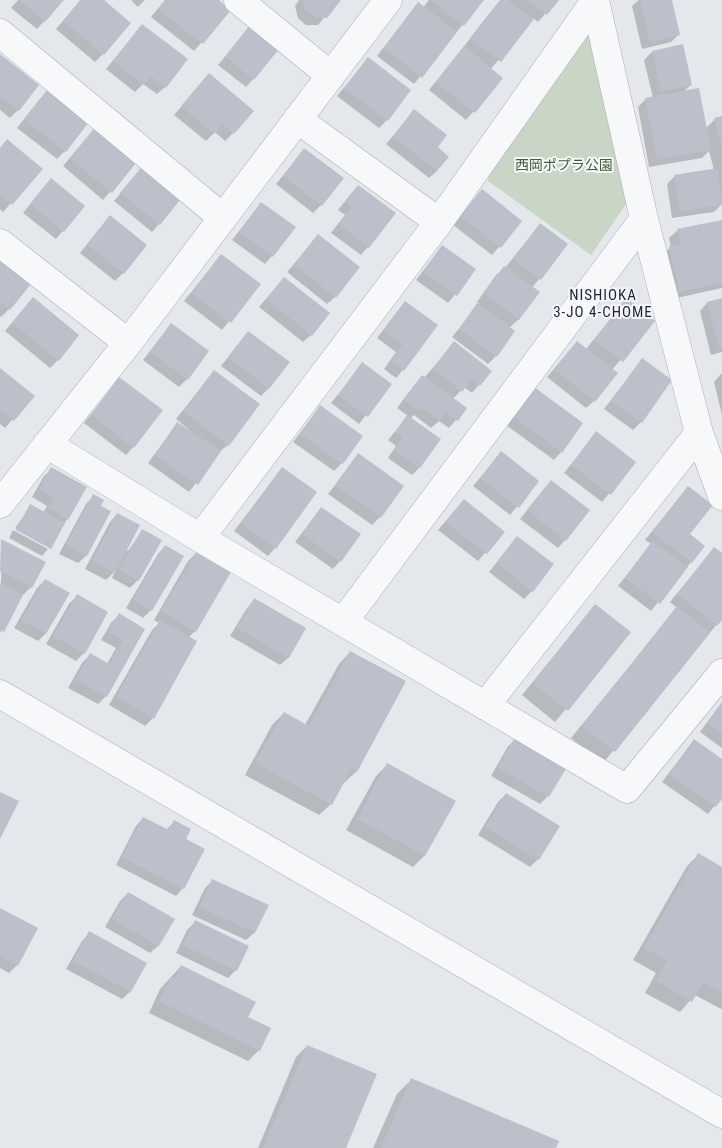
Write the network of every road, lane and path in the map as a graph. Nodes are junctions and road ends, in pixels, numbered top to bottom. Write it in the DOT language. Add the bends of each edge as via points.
graph roads {
  1 [pos="238,0"];
  2 [pos="388,0"];
  3 [pos="595,1"];
  4 [pos="0,33"];
  5 [pos="331,76"];
  6 [pos="297,119"];
  7 [pos="223,218"];
  8 [pos="644,219"];
  9 [pos="439,222"];
  10 [pos="0,243"];
  11 [pos="128,344"];
  12 [pos="699,433"];
  13 [pos="47,444"];
  14 [pos="8,476"];
  15 [pos="722,496"];
  16 [pos="0,504"];
  17 [pos="200,538"];
  18 [pos="343,622"];
  19 [pos="722,673"];
  20 [pos="0,694"];
  21 [pos="485,706"];
  22 [pos="722,1114"];
  1 -- 5 [label="street"];
  2 -- 5 [label="street"];
  3 -- 8 [label="street"];
  3 -- 9 [label="street"];
  4 -- 7 [label="street"];
  5 -- 6 [label="street"];
  6 -- 7 [label="street"];
  6 -- 9 [label="street"];
  7 -- 11 [label="street"];
  8 -- 12 [label="street"];
  8 -- 18 [label="street"];
  9 -- 17 [label="street"];
  10 -- 11 [label="street"];
  11 -- 13 [label="street"];
  12 -- 15 [label="street"];
  12 -- 21 [label="street"];
  13 -- 14 [label="street"];
  13 -- 17 [label="street"];
  14 -- 16 [label="street"];
  17 -- 18 [label="street"];
  18 -- 21 [label="street"];
  19 -- 21 [label="street" via="627,790"];
  20 -- 22 [label="street"];
}
